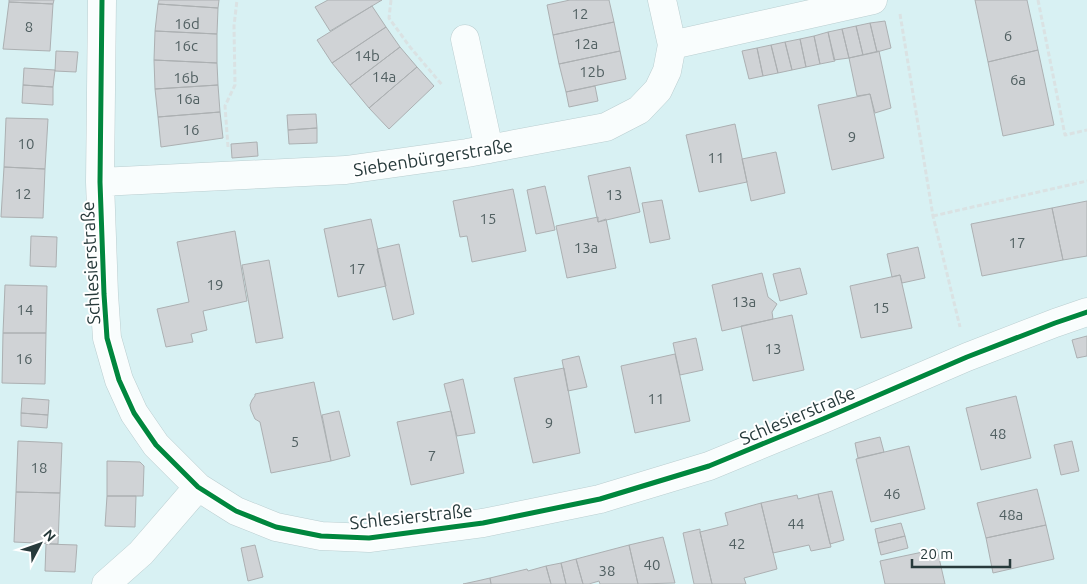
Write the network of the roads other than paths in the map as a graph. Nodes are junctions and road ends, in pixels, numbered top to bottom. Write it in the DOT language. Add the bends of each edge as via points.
graph roads {
  1 [pos="102,0"];
  2 [pos="662,0"];
  3 [pos="874,0"];
  4 [pos="465,39"];
  5 [pos="672,45"];
  6 [pos="489,149"];
  7 [pos="100,182"];
  8 [pos="1087,312"];
  9 [pos="198,487"];
  10 [pos="106,584"];
  1 -- 7 [label="street, Schlesierstraße"];
  2 -- 5 [label="street, Siebenbürgerstraße"];
  3 -- 5 [label="street"];
  4 -- 6 [label="street"];
  5 -- 6 [label="street, Siebenbürgerstraße" via="668,72 658,90 639,110 606,126"];
  6 -- 7 [label="street, Siebenbürgerstraße" via="346,170"];
  7 -- 9 [label="street, Schlesierstraße" via="107,338 119,380 134,413 156,445"];
  8 -- 9 [label="street, Schlesierstraße" via="967,357 709,466 600,499 483,523 369,538 321,536 260,521 236,511"];
  9 -- 10 [label="street" via="141,553"];
}
